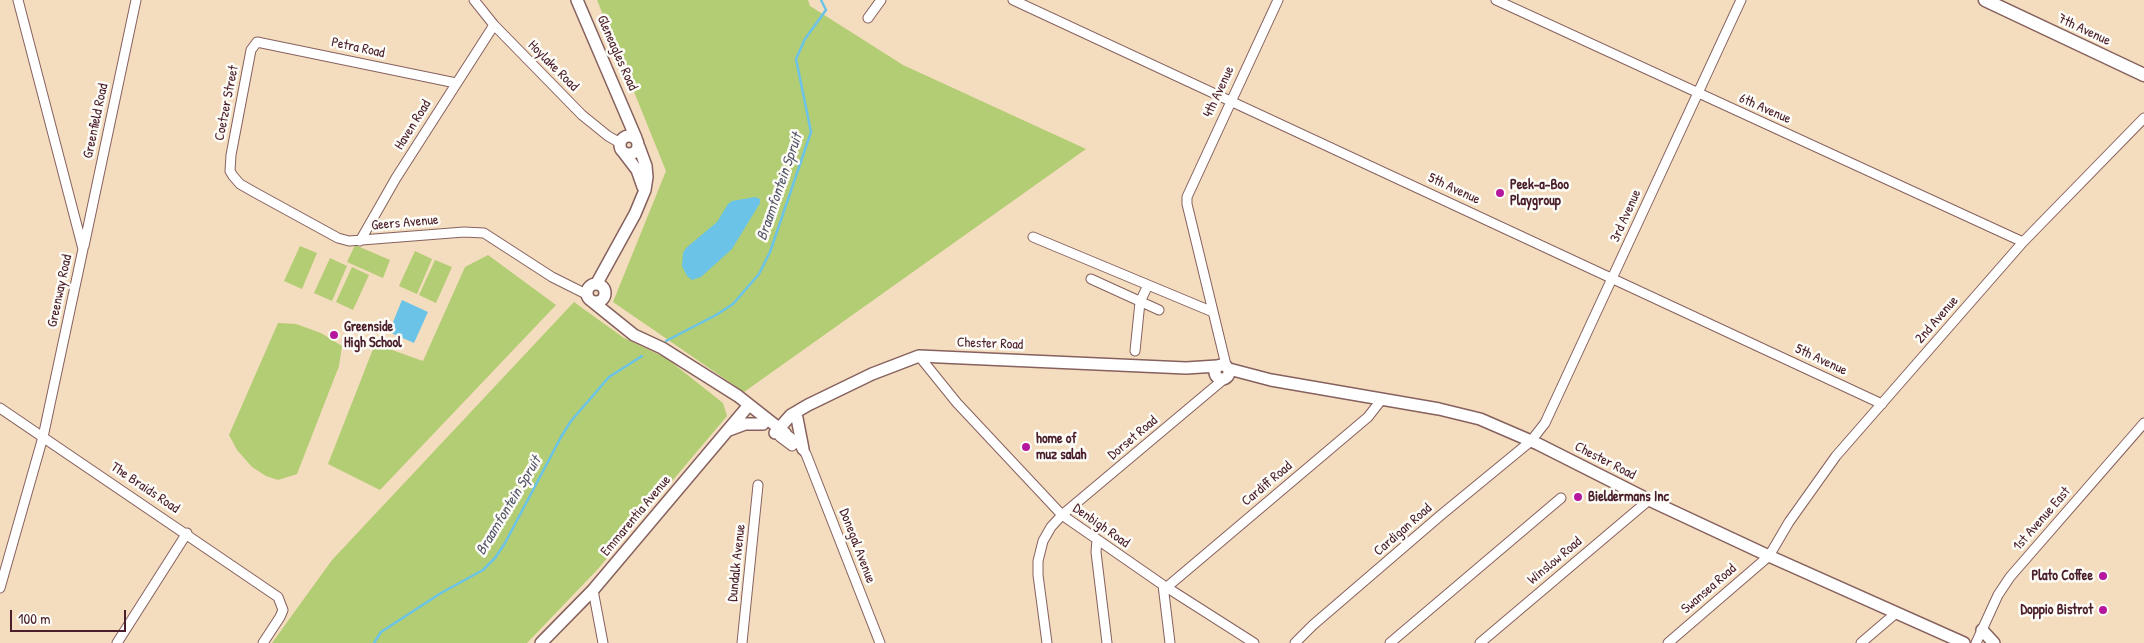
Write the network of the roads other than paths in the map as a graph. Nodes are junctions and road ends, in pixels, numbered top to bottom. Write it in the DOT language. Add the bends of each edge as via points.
graph roads {
  1 [pos="18,0"];
  2 [pos="136,0"];
  3 [pos="474,0"];
  4 [pos="577,0"];
  5 [pos="881,0"];
  6 [pos="1014,0"];
  7 [pos="1278,0"];
  8 [pos="1496,0"];
  9 [pos="1741,0"];
  10 [pos="1985,0"];
  11 [pos="868,18"];
  12 [pos="494,25"];
  13 [pos="255,42"];
  14 [pos="2144,74"];
  15 [pos="456,83"];
  16 [pos="1697,94"];
  17 [pos="1230,101"];
  18 [pos="2144,118"];
  19 [pos="628,119"];
  20 [pos="637,142"];
  21 [pos="623,144"];
  22 [pos="230,171"];
  23 [pos="643,194"];
  24 [pos="1033,237"];
  25 [pos="360,241"];
  26 [pos="2023,242"];
  27 [pos="83,249"];
  28 [pos="1613,279"];
  29 [pos="1091,280"];
  30 [pos="597,283"];
  31 [pos="1148,285"];
  32 [pos="605,295"];
  33 [pos="590,298"];
  34 [pos="1140,302"];
  35 [pos="1159,310"];
  36 [pos="1213,312"];
  37 [pos="609,314"];
  38 [pos="1134,351"];
  39 [pos="919,356"];
  40 [pos="1222,371"];
  41 [pos="1382,399"];
  42 [pos="1882,404"];
  43 [pos="0,408"];
  44 [pos="747,408"];
  45 [pos="761,418"];
  46 [pos="793,418"];
  47 [pos="2144,423"];
  48 [pos="728,430"];
  49 [pos="780,433"];
  50 [pos="42,437"];
  51 [pos="1531,441"];
  52 [pos="805,454"];
  53 [pos="758,485"];
  54 [pos="1561,498"];
  55 [pos="1649,500"];
  56 [pos="1062,515"];
  57 [pos="187,534"];
  58 [pos="1097,540"];
  59 [pos="1769,556"];
  60 [pos="1165,586"];
  61 [pos="0,588"];
  62 [pos="593,590"];
  63 [pos="1896,613"];
  64 [pos="1982,630"];
  65 [pos="117,643"];
  66 [pos="262,643"];
  67 [pos="541,643"];
  68 [pos="603,643"];
  69 [pos="742,643"];
  70 [pos="880,643"];
  71 [pos="1047,643"];
  72 [pos="1107,643"];
  73 [pos="1170,643"];
  74 [pos="1254,643"];
  75 [pos="1295,643"];
  76 [pos="1390,643"];
  77 [pos="1480,643"];
  78 [pos="1668,643"];
  79 [pos="1861,643"];
  80 [pos="1964,643"];
  81 [pos="1976,643"];
  82 [pos="1994,643"];
  1 -- 27 [label="street, Greenway Road"];
  2 -- 27 [label="street, Greenfield Road"];
  3 -- 12 [label="street, Hoylake Road"];
  4 -- 19 [label="street, Gleneagles Road"];
  5 -- 11 [label="street"];
  6 -- 17 [label="street, 5th Avenue"];
  7 -- 17 [label="street, 4th Avenue"];
  8 -- 16 [label="street, 6th Avenue"];
  9 -- 16 [label="street, 3rd Avenue"];
  10 -- 14 [label="main road, 7th Avenue"];
  12 -- 15 [label="street, Haven Road"];
  12 -- 21 [label="street, Hoylake Road" via="582,115"];
  13 -- 15 [label="street, Petra Road"];
  13 -- 22 [label="street, Coetzer Street"];
  15 -- 25 [label="street, Haven Road"];
  16 -- 26 [label="street, 6th Avenue"];
  16 -- 28 [label="street, 3rd Avenue"];
  17 -- 28 [label="street, 5th Avenue"];
  17 -- 36 [label="street, 4th Avenue" via="1187,204"];
  18 -- 26 [label="street, 2nd Avenue"];
  19 -- 20 [label="street, Gleneagles Road"];
  19 -- 21 [label="street"];
  20 -- 21 [label="street" via="631,136"];
  20 -- 21 [label="street" via="633,154"];
  20 -- 23 [label="street, Gleneagles Road" via="646,166"];
  21 -- 23 [label="street" via="640,177"];
  22 -- 25 [label="street, Geers Avenue" via="240,184 338,238"];
  23 -- 30 [label="street, Gleneagles Road"];
  24 -- 31 [label="street"];
  25 -- 33 [label="street, Geers Avenue" via="484,233"];
  26 -- 42 [label="street, 2nd Avenue"];
  27 -- 50 [label="street, Greenway Road"];
  28 -- 42 [label="street, 5th Avenue"];
  28 -- 51 [label="street, 3rd Avenue" via="1545,423"];
  29 -- 34 [label="street"];
  30 -- 32 [label="street"];
  30 -- 33 [label="street" via="588,286"];
  31 -- 34 [label="street"];
  31 -- 36 [label="street"];
  32 -- 33 [label="street" via="599,301"];
  32 -- 37 [label="street"];
  33 -- 37 [label="street"];
  34 -- 35 [label="street"];
  34 -- 38 [label="street"];
  36 -- 40 [label="street" via="1222,347"];
  37 -- 44 [label="street" via="634,335 662,348"];
  39 -- 40 [label="street, Chester Road"];
  39 -- 46 [label="street, Chester Road" via="872,374 804,408"];
  39 -- 56 [label="street, Denbigh Road" via="957,403"];
  40 -- 41 [label="street, Chester Road"];
  40 -- 56 [label="street, Dorset Road" via="1210,391"];
  41 -- 51 [label="street, Chester Road" via="1463,414"];
  41 -- 60 [label="street, Cardiff Road" via="1368,417"];
  42 -- 59 [label="street, 2nd Avenue" via="1836,456"];
  43 -- 50 [label="street, The Braids Road"];
  44 -- 45 [label="street"];
  44 -- 48 [label="street, Emmarentia Avenue"];
  45 -- 46 [label="street"];
  45 -- 48 [label="street"];
  45 -- 49 [label="street"];
  46 -- 49 [label="street, Chester Road"];
  46 -- 52 [label="street"];
  47 -- 64 [label="street, 1st Avenue East" via="2010,577"];
  48 -- 62 [label="street, Emmarentia Avenue"];
  49 -- 52 [label="street"];
  50 -- 57 [label="street, The Braids Road"];
  50 -- 61 [label="street, Greenway Road"];
  51 -- 55 [label="street, Chester Road"];
  51 -- 75 [label="street, Cardigan Road"];
  52 -- 70 [label="street, Donegal Avenue"];
  53 -- 69 [label="street, Dundalk Avenue"];
  54 -- 76 [label="street"];
  55 -- 59 [label="street, Chester Road"];
  55 -- 77 [label="street, Winslow Road"];
  56 -- 58 [label="street, Denbigh Road"];
  56 -- 71 [label="street, Dorset Road" via="1046,534 1038,561"];
  57 -- 65 [label="street"];
  57 -- 66 [label="street, The Braids Road" via="281,600 283,610 280,617"];
  58 -- 60 [label="street, Denbigh Road"];
  58 -- 72 [label="street"];
  59 -- 63 [label="street, Chester Road"];
  59 -- 78 [label="street, Swansea Road"];
  60 -- 73 [label="street"];
  60 -- 74 [label="street, Denbigh Road"];
  62 -- 67 [label="street, Emmarentia Avenue"];
  62 -- 68 [label="street"];
  63 -- 79 [label="street"];
  63 -- 80 [label="street, Chester Road"];
  64 -- 81 [label="street, 1st Avenue East"];
  64 -- 82 [label="street"];
}
